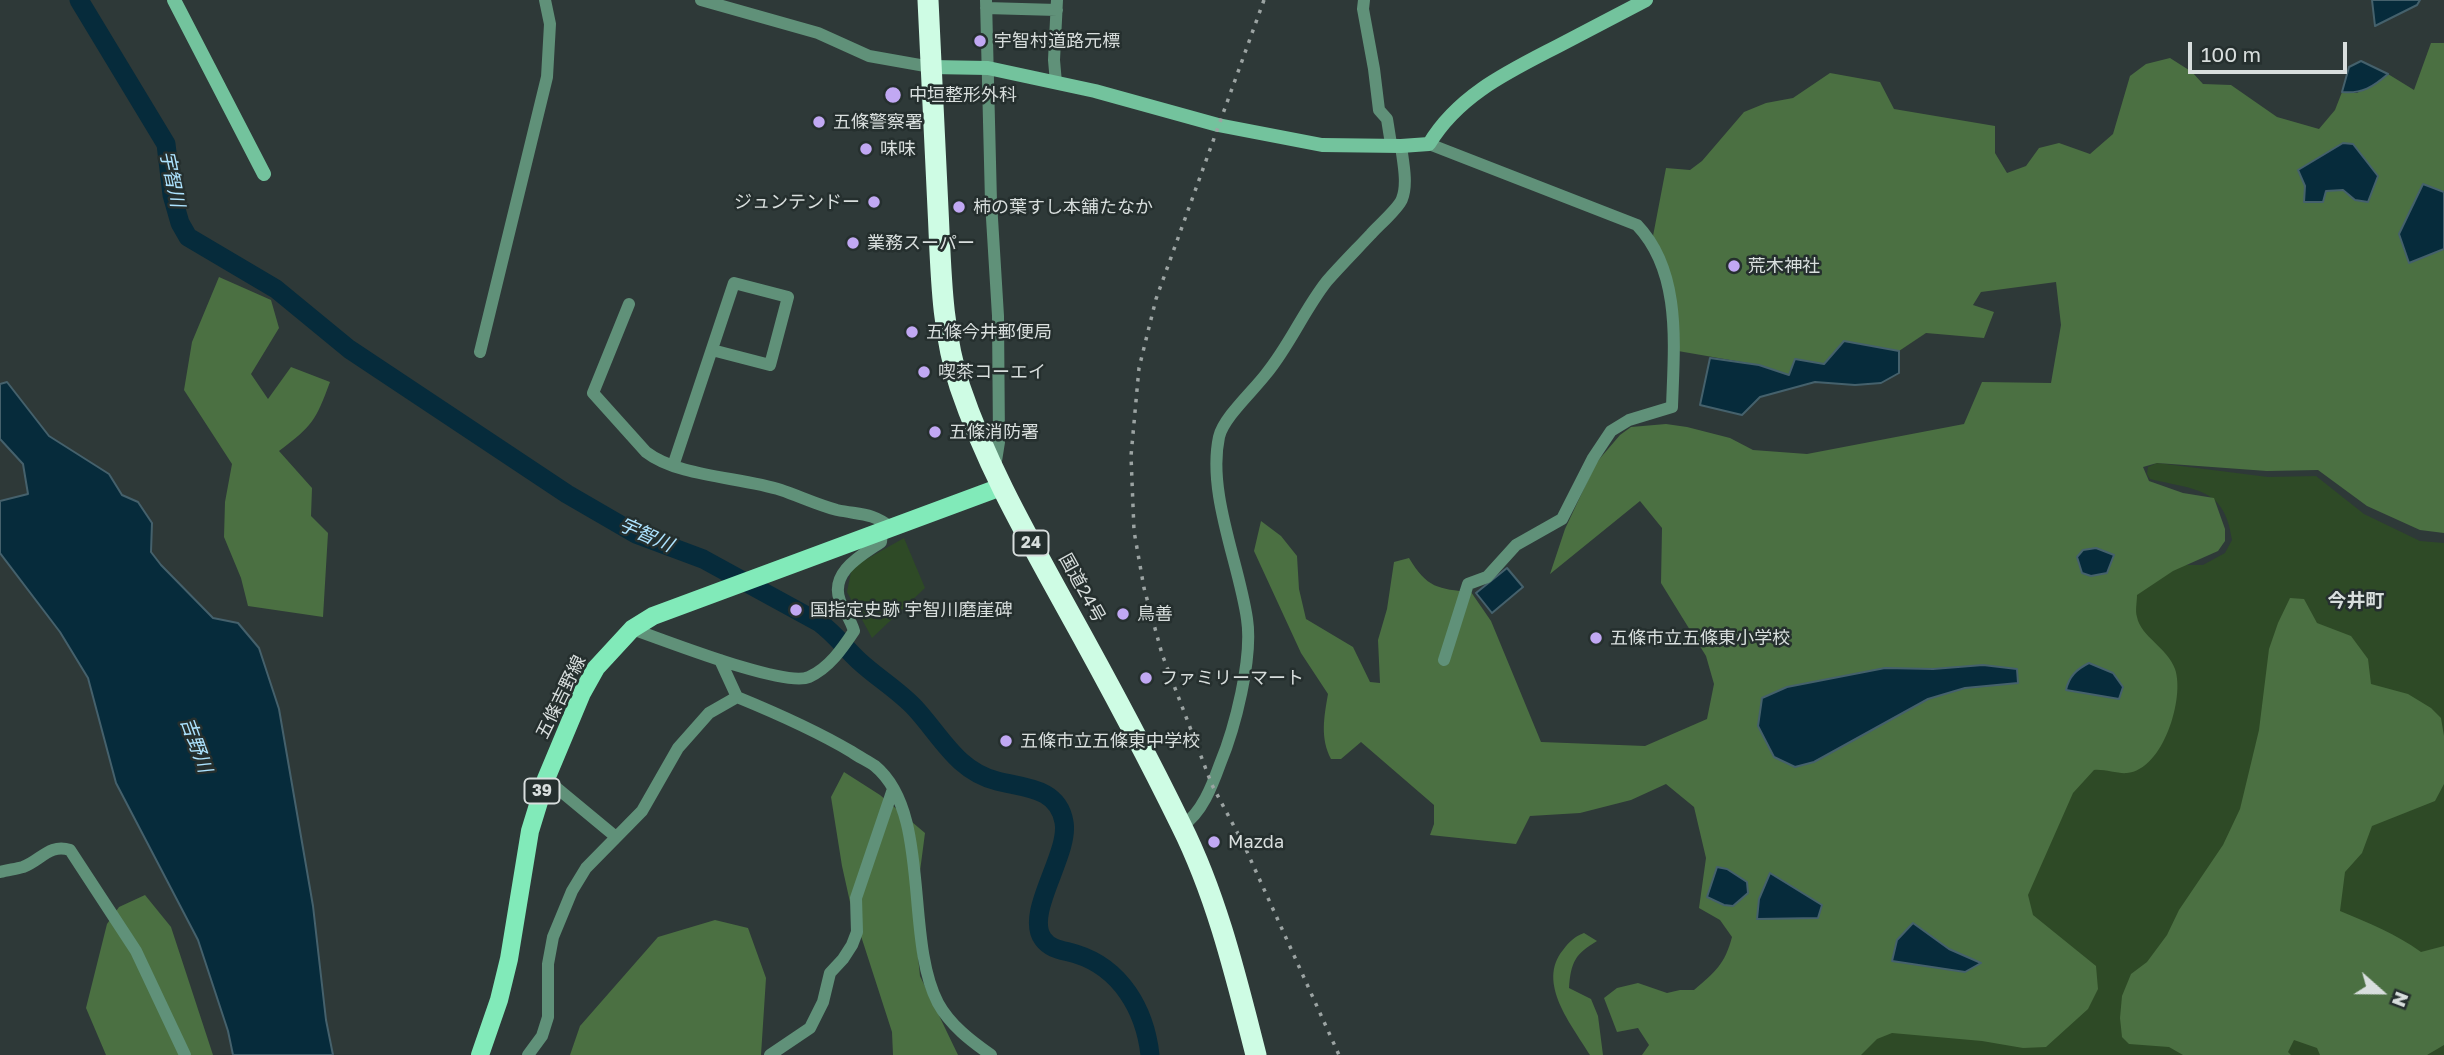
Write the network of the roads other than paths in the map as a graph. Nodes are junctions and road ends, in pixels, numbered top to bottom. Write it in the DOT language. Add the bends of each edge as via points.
graph roads {
  1 [pos="174,0"];
  2 [pos="545,0"];
  3 [pos="701,0"];
  4 [pos="928,0"];
  5 [pos="1364,0"];
  6 [pos="1646,0"];
  7 [pos="986,4"];
  8 [pos="1057,5"];
  9 [pos="931,67"];
  10 [pos="988,68"];
  11 [pos="1056,82"];
  12 [pos="1429,144"];
  13 [pos="1396,145"];
  14 [pos="264,174"];
  15 [pos="629,304"];
  16 [pos="712,350"];
  17 [pos="480,352"];
  18 [pos="673,466"];
  19 [pos="997,479"];
  20 [pos="887,530"];
  21 [pos="632,629"];
  22 [pos="720,660"];
  23 [pos="1444,660"];
  24 [pos="737,697"];
  25 [pos="546,779"];
  26 [pos="893,789"];
  27 [pos="1182,826"];
  28 [pos="616,837"];
  29 [pos="0,872"];
  30 [pos="185,1055"];
  31 [pos="480,1055"];
  32 [pos="528,1055"];
  33 [pos="770,1055"];
  34 [pos="991,1055"];
  35 [pos="1256,1055"];
  1 -- 14 [label="street"];
  2 -- 17 [label="street" via="550,24 547,77"];
  3 -- 9 [label="street" via="818,33 869,56"];
  4 -- 9 [label="highway, 国道24号 / 24"];
  5 -- 13 [label="street" via="1378,110 1387,119"];
  6 -- 12 [label="street" via="1497,78 1439,126"];
  7 -- 8 [label="street"];
  7 -- 10 [label="street"];
  8 -- 11 [label="street"];
  9 -- 10 [label="street"];
  9 -- 19 [label="highway, 国道24号 / 24" via="948,335 959,384"];
  10 -- 11 [label="street"];
  10 -- 19 [label="street" via="998,316"];
  11 -- 13 [label="street" via="1218,125 1322,145"];
  12 -- 13 [label="street"];
  12 -- 23 [label="street" via="1637,225 1654,247 1666,277 1674,351 1672,407 1629,420 1611,431 1562,519 1516,545 1486,577 1468,584"];
  13 -- 27 [label="street" via="1405,175 1402,199 1327,282 1268,373 1219,433 1216,470 1244,600 1248,643 1232,736 1193,820"];
  15 -- 18 [label="street" via="593,393 646,452"];
  16 -- 16 [label="street" via="734,283 788,297 770,365"];
  16 -- 18 [label="street"];
  18 -- 20 [label="street" via="779,489 835,510 876,516"];
  19 -- 20 [label="main road, 五條吉野線 / 39"];
  19 -- 27 [label="highway, 国道24号 / 24"];
  20 -- 21 [label="main road, 五條吉野線 / 39" via="708,594"];
  20 -- 22 [label="street" via="881,542 844,571 838,586 854,631 838,655 807,678 782,677"];
  21 -- 22 [label="street"];
  21 -- 25 [label="main road, 五條吉野線 / 39" via="596,668"];
  22 -- 24 [label="street"];
  24 -- 26 [label="street" via="832,740 875,766"];
  24 -- 28 [label="street" via="709,713 685,739 642,811"];
  25 -- 28 [label="street"];
  25 -- 31 [label="main road, 五條吉野線 / 39" via="530,831 509,959"];
  26 -- 33 [label="street" via="856,898 857,932 852,945 830,973 810,1028"];
  26 -- 34 [label="street" via="914,859 918,925 929,982 954,1024"];
  27 -- 35 [label="highway, 国道24号 / 24" via="1225,939"];
  28 -- 32 [label="street" via="586,868 572,891 548,964 548,1017 542,1036"];
  29 -- 30 [label="street" via="24,867 52,849 70,850 136,951"];
}
